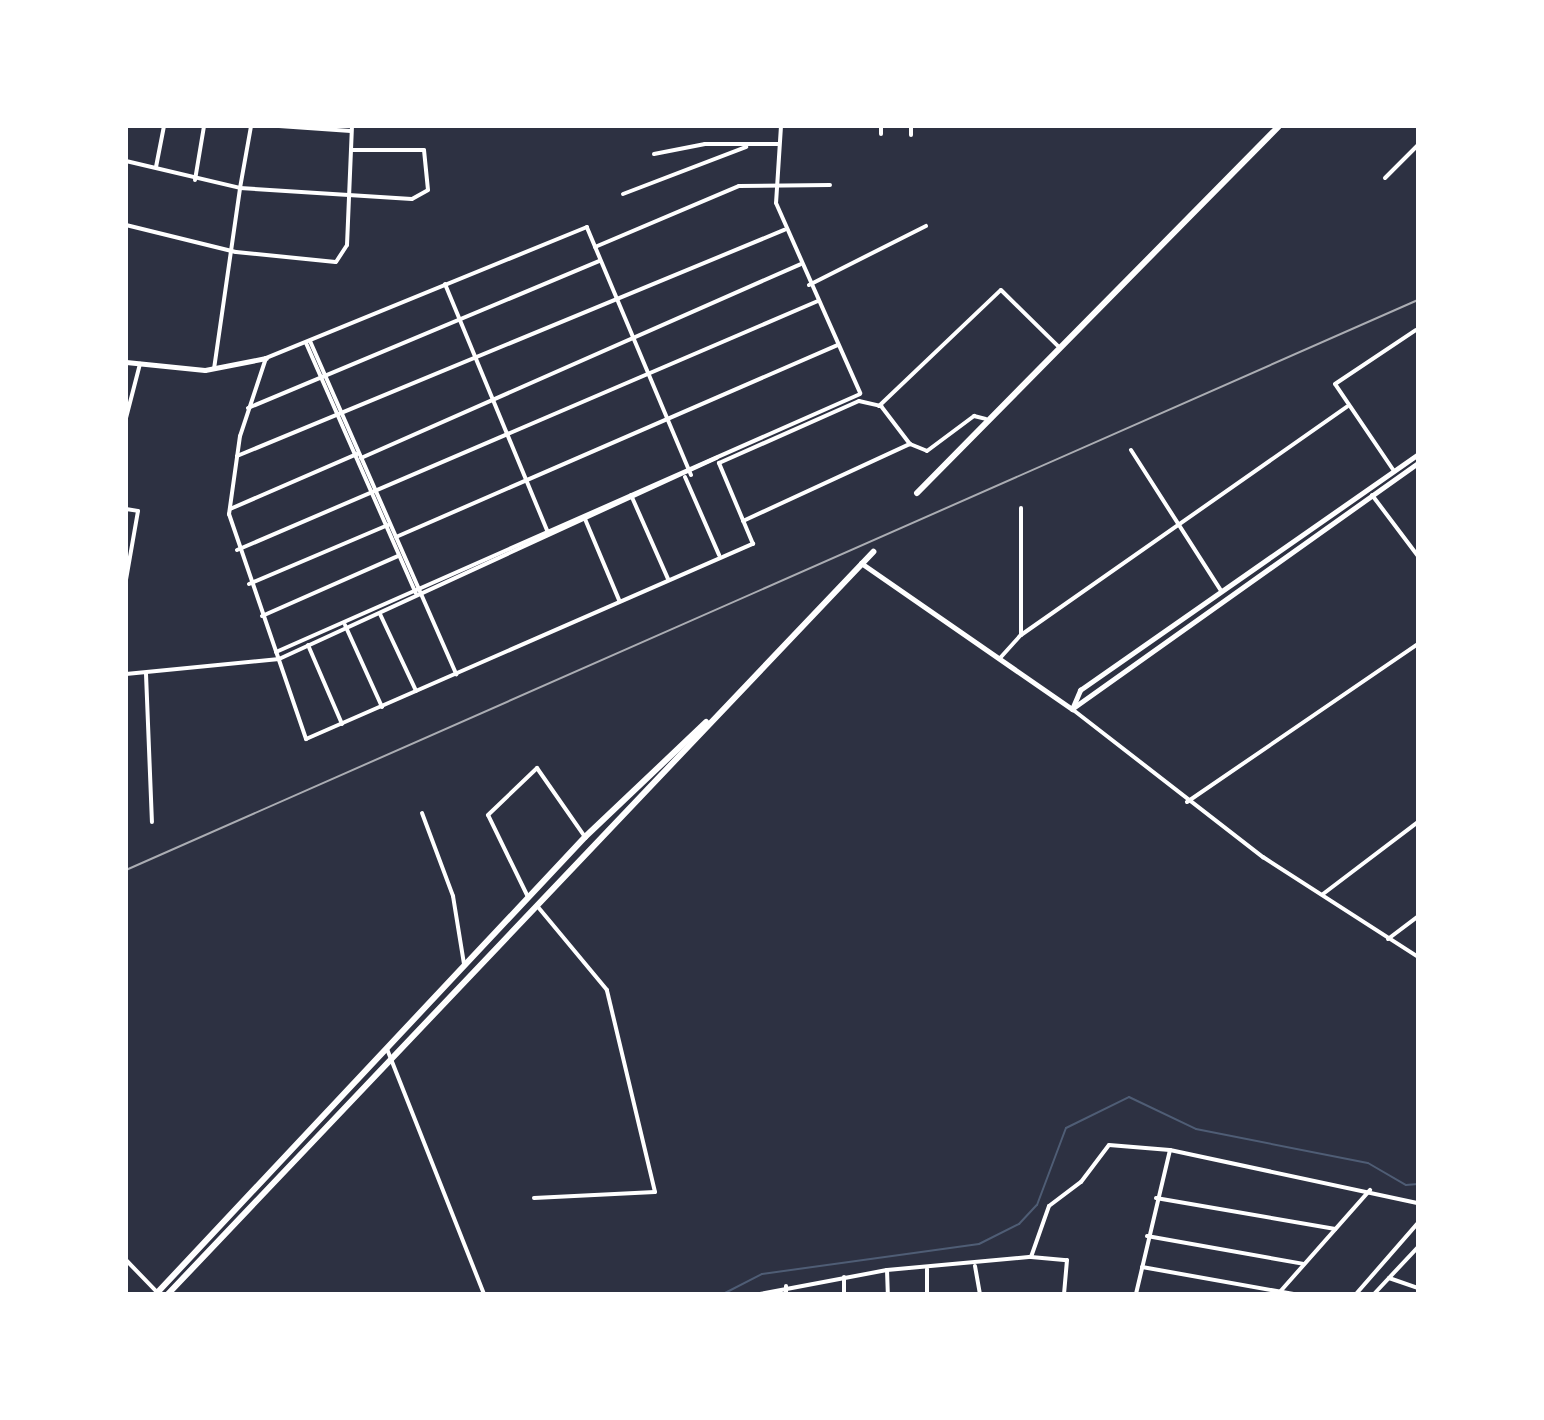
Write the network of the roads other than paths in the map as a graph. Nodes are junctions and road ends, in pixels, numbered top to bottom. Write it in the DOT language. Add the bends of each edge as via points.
graph roads {
  1 [pos="164,126"];
  2 [pos="204,126"];
  3 [pos="251,126"];
  4 [pos="279,126"];
  5 [pos="781,126"];
  6 [pos="881,126"];
  7 [pos="911,126"];
  8 [pos="1279,126"];
  9 [pos="352,129"];
  10 [pos="881,134"];
  11 [pos="911,135"];
  12 [pos="779,144"];
  13 [pos="1418,145"];
  14 [pos="746,147"];
  15 [pos="351,150"];
  16 [pos="654,154"];
  17 [pos="126,161"];
  18 [pos="156,167"];
  19 [pos="1385,178"];
  20 [pos="195,180"];
  21 [pos="776,182"];
  22 [pos="830,185"];
  23 [pos="240,188"];
  24 [pos="623,194"];
  25 [pos="352,198"];
  26 [pos="126,225"];
  27 [pos="926,226"];
  28 [pos="784,230"];
  29 [pos="595,247"];
  30 [pos="236,252"];
  31 [pos="600,261"];
  32 [pos="800,264"];
  33 [pos="445,284"];
  34 [pos="809,285"];
  35 [pos="616,299"];
  36 [pos="818,301"];
  37 [pos="461,322"];
  38 [pos="1416,330"];
  39 [pos="633,339"];
  40 [pos="308,342"];
  41 [pos="838,345"];
  42 [pos="1058,346"];
  43 [pos="266,358"];
  44 [pos="477,361"];
  45 [pos="126,362"];
  46 [pos="140,364"];
  47 [pos="214,369"];
  48 [pos="649,377"];
  49 [pos="327,380"];
  50 [pos="860,394"];
  51 [pos="494,402"];
  52 [pos="881,406"];
  53 [pos="1347,407"];
  54 [pos="247,408"];
  55 [pos="342,417"];
  56 [pos="126,418"];
  57 [pos="986,419"];
  58 [pos="667,420"];
  59 [pos="509,436"];
  60 [pos="910,444"];
  61 [pos="1131,450"];
  62 [pos="1418,454"];
  63 [pos="359,455"];
  64 [pos="237,456"];
  65 [pos="718,460"];
  66 [pos="1418,463"];
  67 [pos="1394,471"];
  68 [pos="688,474"];
  69 [pos="527,480"];
  70 [pos="374,493"];
  71 [pos="917,493"];
  72 [pos="631,495"];
  73 [pos="1372,495"];
  74 [pos="634,501"];
  75 [pos="1021,508"];
  76 [pos="126,509"];
  77 [pos="230,509"];
  78 [pos="585,519"];
  79 [pos="743,521"];
  80 [pos="389,525"];
  81 [pos="1179,525"];
  82 [pos="550,535"];
  83 [pos="396,537"];
  84 [pos="237,550"];
  85 [pos="873,552"];
  86 [pos="402,555"];
  87 [pos="719,555"];
  88 [pos="1418,556"];
  89 [pos="861,563"];
  90 [pos="668,579"];
  91 [pos="126,580"];
  92 [pos="249,585"];
  93 [pos="1221,591"];
  94 [pos="419,593"];
  95 [pos="620,600"];
  96 [pos="379,610"];
  97 [pos="262,616"];
  98 [pos="345,625"];
  99 [pos="1021,635"];
  100 [pos="306,639"];
  101 [pos="1418,644"];
  102 [pos="308,645"];
  103 [pos="276,652"];
  104 [pos="1001,657"];
  105 [pos="279,659"];
  106 [pos="126,674"];
  107 [pos="146,674"];
  108 [pos="456,674"];
  109 [pos="416,691"];
  110 [pos="382,707"];
  111 [pos="1072,709"];
  112 [pos="715,715"];
  113 [pos="342,724"];
  114 [pos="1187,802"];
  115 [pos="422,813"];
  116 [pos="152,822"];
  117 [pos="1418,822"];
  118 [pos="585,837"];
  119 [pos="537,888"];
  120 [pos="1323,894"];
  121 [pos="528,897"];
  122 [pos="546,898"];
  123 [pos="538,907"];
  124 [pos="1418,916"];
  125 [pos="1388,939"];
  126 [pos="1418,957"];
  127 [pos="464,964"];
  128 [pos="385,1048"];
  129 [pos="396,1056"];
  130 [pos="1170,1150"];
  131 [pos="1370,1190"];
  132 [pos="534,1198"];
  133 [pos="1156,1198"];
  134 [pos="1418,1203"];
  135 [pos="1418,1223"];
  136 [pos="1335,1229"];
  137 [pos="1147,1236"];
  138 [pos="1418,1247"];
  139 [pos="1031,1257"];
  140 [pos="126,1260"];
  141 [pos="1304,1264"];
  142 [pos="975,1266"];
  143 [pos="1142,1267"];
  144 [pos="927,1269"];
  145 [pos="887,1270"];
  146 [pos="844,1277"];
  147 [pos="1389,1278"];
  148 [pos="786,1286"];
  149 [pos="1418,1288"];
  150 [pos="157,1293"];
  151 [pos="1279,1293"];
  152 [pos="168,1294"];
  153 [pos="484,1294"];
  154 [pos="760,1294"];
  155 [pos="786,1294"];
  156 [pos="844,1294"];
  157 [pos="888,1294"];
  158 [pos="927,1294"];
  159 [pos="980,1294"];
  160 [pos="1064,1294"];
  161 [pos="1136,1294"];
  162 [pos="1294,1294"];
  163 [pos="1356,1294"];
  164 [pos="1374,1294"];
  1 -- 18 [label="street"];
  2 -- 20 [label="street"];
  3 -- 23 [label="street"];
  4 -- 9 [label="street"];
  5 -- 12 [label="street"];
  6 -- 10 [label="street"];
  7 -- 11 [label="street"];
  8 -- 42 [label="main road"];
  9 -- 15 [label="street"];
  12 -- 14 [label="street"];
  12 -- 21 [label="street"];
  13 -- 19 [label="street"];
  14 -- 16 [label="street" via="705,144"];
  14 -- 24 [label="street"];
  15 -- 25 [label="street"];
  15 -- 25 [label="street" via="429,154 422,196"];
  17 -- 18 [label="street"];
  18 -- 20 [label="street"];
  20 -- 23 [label="street"];
  21 -- 22 [label="street"];
  21 -- 28 [label="street"];
  21 -- 29 [label="street" via="739,186"];
  23 -- 25 [label="street"];
  23 -- 30 [label="street"];
  25 -- 30 [label="street" via="345,256 336,262"];
  26 -- 30 [label="street"];
  27 -- 34 [label="street"];
  28 -- 32 [label="street"];
  28 -- 35 [label="street"];
  29 -- 31 [label="street"];
  29 -- 33 [label="street" via="587,227"];
  30 -- 47 [label="street"];
  31 -- 35 [label="street"];
  31 -- 37 [label="street"];
  32 -- 34 [label="street"];
  32 -- 39 [label="street"];
  33 -- 37 [label="street"];
  33 -- 40 [label="street"];
  34 -- 36 [label="street"];
  35 -- 39 [label="street"];
  35 -- 44 [label="street"];
  36 -- 41 [label="street"];
  36 -- 48 [label="street"];
  37 -- 44 [label="street"];
  37 -- 49 [label="street"];
  38 -- 53 [label="street" via="1335,384"];
  39 -- 48 [label="street"];
  39 -- 51 [label="street"];
  40 -- 43 [label="street"];
  40 -- 49 [label="street"];
  41 -- 50 [label="street"];
  41 -- 58 [label="street"];
  42 -- 52 [label="street" via="1001,290"];
  42 -- 57 [label="main road"];
  43 -- 47 [label="street"];
  43 -- 54 [label="street"];
  44 -- 51 [label="street"];
  44 -- 55 [label="street"];
  45 -- 46 [label="street"];
  46 -- 47 [label="street"];
  46 -- 56 [label="street"];
  48 -- 58 [label="street"];
  48 -- 59 [label="street"];
  49 -- 54 [label="street"];
  49 -- 55 [label="street"];
  50 -- 52 [label="street"];
  50 -- 65 [label="street"];
  51 -- 59 [label="street"];
  51 -- 63 [label="street"];
  52 -- 60 [label="street"];
  52 -- 65 [label="street" via="859,401"];
  53 -- 67 [label="street"];
  53 -- 81 [label="street"];
  54 -- 64 [label="street"];
  55 -- 63 [label="street"];
  55 -- 64 [label="street"];
  57 -- 60 [label="street" via="974,416 927,451"];
  57 -- 71 [label="main road"];
  58 -- 68 [label="street"];
  58 -- 69 [label="street"];
  59 -- 69 [label="street"];
  59 -- 70 [label="street"];
  60 -- 79 [label="street"];
  61 -- 81 [label="street"];
  62 -- 67 [label="street"];
  63 -- 70 [label="street"];
  63 -- 77 [label="street"];
  64 -- 77 [label="street"];
  65 -- 68 [label="street"];
  65 -- 79 [label="street"];
  66 -- 73 [label="street"];
  67 -- 93 [label="street"];
  68 -- 72 [label="street"];
  68 -- 74 [label="street"];
  68 -- 87 [label="street"];
  69 -- 82 [label="street"];
  69 -- 83 [label="street"];
  70 -- 80 [label="street"];
  70 -- 84 [label="street"];
  72 -- 74 [label="street"];
  72 -- 78 [label="street"];
  73 -- 88 [label="street"];
  73 -- 111 [label="street"];
  74 -- 78 [label="street"];
  74 -- 90 [label="street"];
  75 -- 99 [label="street"];
  76 -- 91 [label="street" via="138,511"];
  77 -- 84 [label="street"];
  78 -- 82 [label="street"];
  78 -- 95 [label="street"];
  79 -- 87 [label="street" via="753,544"];
  80 -- 83 [label="street"];
  80 -- 86 [label="street"];
  80 -- 92 [label="street"];
  81 -- 93 [label="street"];
  81 -- 99 [label="street"];
  82 -- 94 [label="street"];
  83 -- 86 [label="street"];
  84 -- 92 [label="street"];
  85 -- 89 [label="main road"];
  86 -- 94 [label="street"];
  86 -- 97 [label="street"];
  87 -- 90 [label="street"];
  89 -- 104 [label="street"];
  89 -- 112 [label="main road"];
  90 -- 95 [label="street"];
  92 -- 97 [label="street"];
  93 -- 111 [label="street" via="1080,690"];
  94 -- 96 [label="street"];
  94 -- 108 [label="street"];
  95 -- 108 [label="street"];
  96 -- 98 [label="street"];
  96 -- 109 [label="street"];
  97 -- 103 [label="street"];
  98 -- 100 [label="street"];
  98 -- 102 [label="street"];
  98 -- 110 [label="street"];
  99 -- 104 [label="street"];
  100 -- 102 [label="street"];
  100 -- 103 [label="street"];
  101 -- 114 [label="street"];
  102 -- 105 [label="street"];
  102 -- 113 [label="street"];
  103 -- 105 [label="street"];
  104 -- 111 [label="street"];
  105 -- 107 [label="street"];
  105 -- 113 [label="street" via="306,739"];
  106 -- 107 [label="street"];
  107 -- 116 [label="street"];
  108 -- 109 [label="street"];
  109 -- 110 [label="street"];
  110 -- 113 [label="street"];
  111 -- 114 [label="street"];
  112 -- 118 [label="main road"];
  112 -- 122 [label="main road"];
  114 -- 120 [label="street"];
  115 -- 127 [label="street" via="453,896"];
  117 -- 120 [label="street"];
  118 -- 119 [label="main road"];
  118 -- 121 [label="street" via="537,768 488,815"];
  119 -- 121 [label="main road"];
  119 -- 122 [label="main road"];
  120 -- 125 [label="street"];
  121 -- 127 [label="main road"];
  122 -- 123 [label="main road"];
  123 -- 129 [label="main road"];
  123 -- 132 [label="street" via="607,990 655,1192"];
  124 -- 125 [label="street"];
  125 -- 126 [label="street"];
  127 -- 128 [label="main road"];
  128 -- 129 [label="street"];
  128 -- 150 [label="main road"];
  129 -- 152 [label="main road"];
  129 -- 153 [label="street"];
  130 -- 131 [label="street"];
  130 -- 133 [label="street"];
  130 -- 139 [label="street" via="1109,1145 1081,1182 1049,1206"];
  131 -- 134 [label="street"];
  131 -- 136 [label="street"];
  133 -- 136 [label="street"];
  133 -- 137 [label="street"];
  135 -- 163 [label="street"];
  136 -- 141 [label="street"];
  137 -- 141 [label="street"];
  137 -- 143 [label="street"];
  138 -- 147 [label="street"];
  139 -- 142 [label="street"];
  139 -- 160 [label="street" via="1067,1260"];
  140 -- 150 [label="street"];
  141 -- 151 [label="street"];
  142 -- 144 [label="street"];
  142 -- 159 [label="street"];
  143 -- 151 [label="street"];
  143 -- 161 [label="street"];
  144 -- 145 [label="street"];
  144 -- 158 [label="street"];
  145 -- 146 [label="street"];
  145 -- 157 [label="street"];
  146 -- 148 [label="street"];
  146 -- 156 [label="street"];
  147 -- 149 [label="street"];
  147 -- 164 [label="street"];
  148 -- 154 [label="street"];
  148 -- 155 [label="street"];
  151 -- 162 [label="street"];
}
